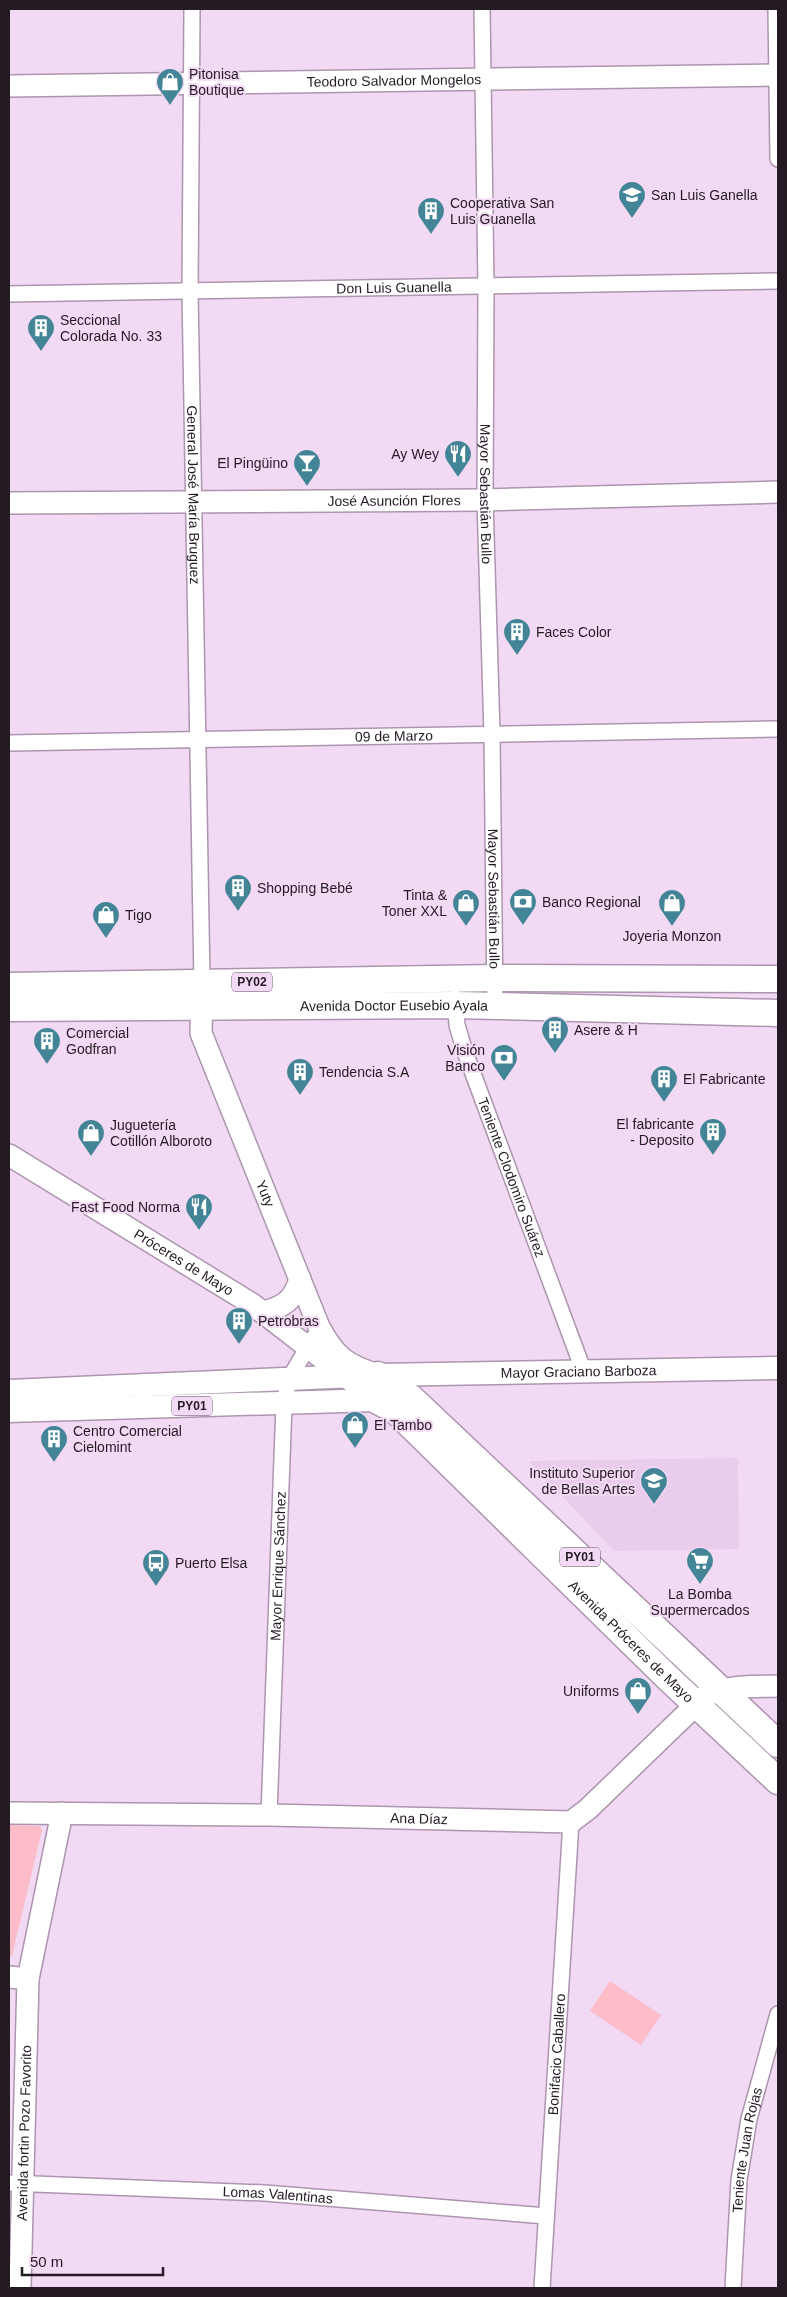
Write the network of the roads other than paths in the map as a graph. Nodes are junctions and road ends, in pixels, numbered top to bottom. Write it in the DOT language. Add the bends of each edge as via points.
graph roads {
  1 [pos="192,9"];
  2 [pos="482,9"];
  3 [pos="776,9"];
  4 [pos="778,75"];
  5 [pos="483,80"];
  6 [pos="193,83"];
  7 [pos="9,86"];
  8 [pos="778,159"];
  9 [pos="778,281"];
  10 [pos="486,286"];
  11 [pos="190,291"];
  12 [pos="9,294"];
  13 [pos="778,492"];
  14 [pos="485,500"];
  15 [pos="193,501"];
  16 [pos="9,504"];
  17 [pos="778,729"];
  18 [pos="492,734"];
  19 [pos="196,740"];
  20 [pos="9,743"];
  21 [pos="496,978"];
  22 [pos="457,979"];
  23 [pos="778,979"];
  24 [pos="9,986"];
  25 [pos="202,994"];
  26 [pos="455,1005"];
  27 [pos="495,1006"];
  28 [pos="9,1008"];
  29 [pos="778,1014"];
  30 [pos="9,1155"];
  31 [pos="300,1279"];
  32 [pos="259,1310"];
  33 [pos="319,1327"];
  34 [pos="308,1347"];
  35 [pos="778,1368"];
  36 [pos="584,1372"];
  37 [pos="348,1377"];
  38 [pos="289,1379"];
  39 [pos="377,1387"];
  40 [pos="9,1392"];
  41 [pos="284,1404"];
  42 [pos="9,1411"];
  43 [pos="778,1686"];
  44 [pos="708,1697"];
  45 [pos="778,1744"];
  46 [pos="778,1781"];
  47 [pos="9,1813"];
  48 [pos="62,1813"];
  49 [pos="269,1815"];
  50 [pos="571,1822"];
  51 [pos="18,1978"];
  52 [pos="778,2014"];
  53 [pos="16,2183"];
  54 [pos="546,2216"];
  55 [pos="20,2288"];
  56 [pos="542,2288"];
  57 [pos="734,2288"];
  1 -- 6 [label="street, General José María Bruguez"];
  2 -- 5 [label="street, Mayor Sebastián Bullo"];
  3 -- 4 [label="street"];
  4 -- 5 [label="street, Teodoro Salvador Mongelos"];
  4 -- 8 [label="street"];
  5 -- 6 [label="street, Teodoro Salvador Mongelos"];
  5 -- 10 [label="street, Mayor Sebastián Bullo"];
  6 -- 7 [label="street, Teodoro Salvador Mongelos"];
  6 -- 11 [label="street, General José María Bruguez"];
  9 -- 10 [label="street, Don Luis Guanella"];
  10 -- 11 [label="street, Don Luis Guanella"];
  10 -- 14 [label="street, Mayor Sebastián Bullo"];
  11 -- 12 [label="street, Don Luis Guanella"];
  11 -- 15 [label="street, General José María Bruguez"];
  13 -- 14 [label="street, José Asunción Flores"];
  14 -- 15 [label="street, José Asunción Flores"];
  14 -- 18 [label="street, Mayor Sebastián Bullo"];
  15 -- 16 [label="street, José Asunción Flores"];
  15 -- 19 [label="street, General José María Bruguez"];
  17 -- 18 [label="street, 09 de Marzo"];
  18 -- 19 [label="street, 09 de Marzo"];
  18 -- 21 [label="street, Mayor Sebastián Bullo"];
  19 -- 20 [label="street, 09 de Marzo"];
  19 -- 25 [label="street, General José María Bruguez"];
  21 -- 22 [label="highway, Avenida Doctor Eusebio Ayala / PY02"];
  21 -- 23 [label="highway, Avenida Doctor Eusebio Ayala / PY02"];
  21 -- 27 [label="street"];
  22 -- 25 [label="highway, Avenida Doctor Eusebio Ayala / PY02"];
  22 -- 26 [label="street, Teniente Clodomiro Suárez"];
  24 -- 25 [label="highway, Avenida Doctor Eusebio Ayala / PY02"];
  25 -- 26 [label="highway, Avenida Doctor Eusebio Ayala / PY02"];
  25 -- 28 [label="highway, Avenida Doctor Eusebio Ayala / PY02"];
  25 -- 31 [label="street, Yuty" via="201,1033"];
  26 -- 27 [label="highway, Avenida Doctor Eusebio Ayala / PY02"];
  26 -- 36 [label="street, Teniente Clodomiro Suárez" via="465,1052"];
  27 -- 29 [label="highway, Avenida Doctor Eusebio Ayala / PY02"];
  30 -- 32 [label="street, Próceres de Mayo"];
  31 -- 32 [label="street" via="290,1301 270,1310"];
  31 -- 33 [label="street, Yuty"];
  32 -- 34 [label="street, Próceres de Mayo"];
  33 -- 34 [label="street, Mayor Enrique Sánchez"];
  33 -- 39 [label="street, Yuty" via="333,1351 361,1370"];
  34 -- 37 [label="street, Próceres de Mayo"];
  34 -- 38 [label="street, Mayor Enrique Sánchez"];
  35 -- 36 [label="main road, Mayor Graciano Barboza"];
  36 -- 39 [label="main road, Mayor Graciano Barboza"];
  37 -- 38 [label="main road, PY01"];
  37 -- 39 [label="main road, PY01"];
  38 -- 40 [label="main road, PY01"];
  38 -- 41 [label="street, Mayor Enrique Sánchez"];
  39 -- 41 [label="main road, PY01"];
  39 -- 44 [label="highway, Avenida Próceres de Mayo / PY01" via="395,1410 620,1631"];
  39 -- 44 [label="highway, Avenida Próceres de Mayo / PY01" via="411,1398"];
  41 -- 42 [label="main road, PY01"];
  41 -- 49 [label="street, Mayor Enrique Sánchez"];
  43 -- 44 [label="street"];
  44 -- 45 [label="highway, Avenida Próceres de Mayo / PY01"];
  44 -- 46 [label="highway, Avenida Próceres de Mayo / PY01"];
  44 -- 50 [label="street"];
  47 -- 48 [label="street, Ana Díaz"];
  48 -- 49 [label="street, Ana Díaz"];
  48 -- 51 [label="street, Avenida fortin Pozo Favorito"];
  49 -- 50 [label="street, Ana Díaz"];
  50 -- 54 [label="street, Bonifacio Caballero"];
  51 -- 53 [label="street, Avenida fortin Pozo Favorito"];
  52 -- 57 [label="street, Teniente Juan Rojas" via="749,2119 735,2230"];
  53 -- 54 [label="street, Lomas Valentinas" via="265,2193"];
  53 -- 55 [label="street, Avenida fortin Pozo Favorito"];
  54 -- 56 [label="street, Bonifacio Caballero"];
}
